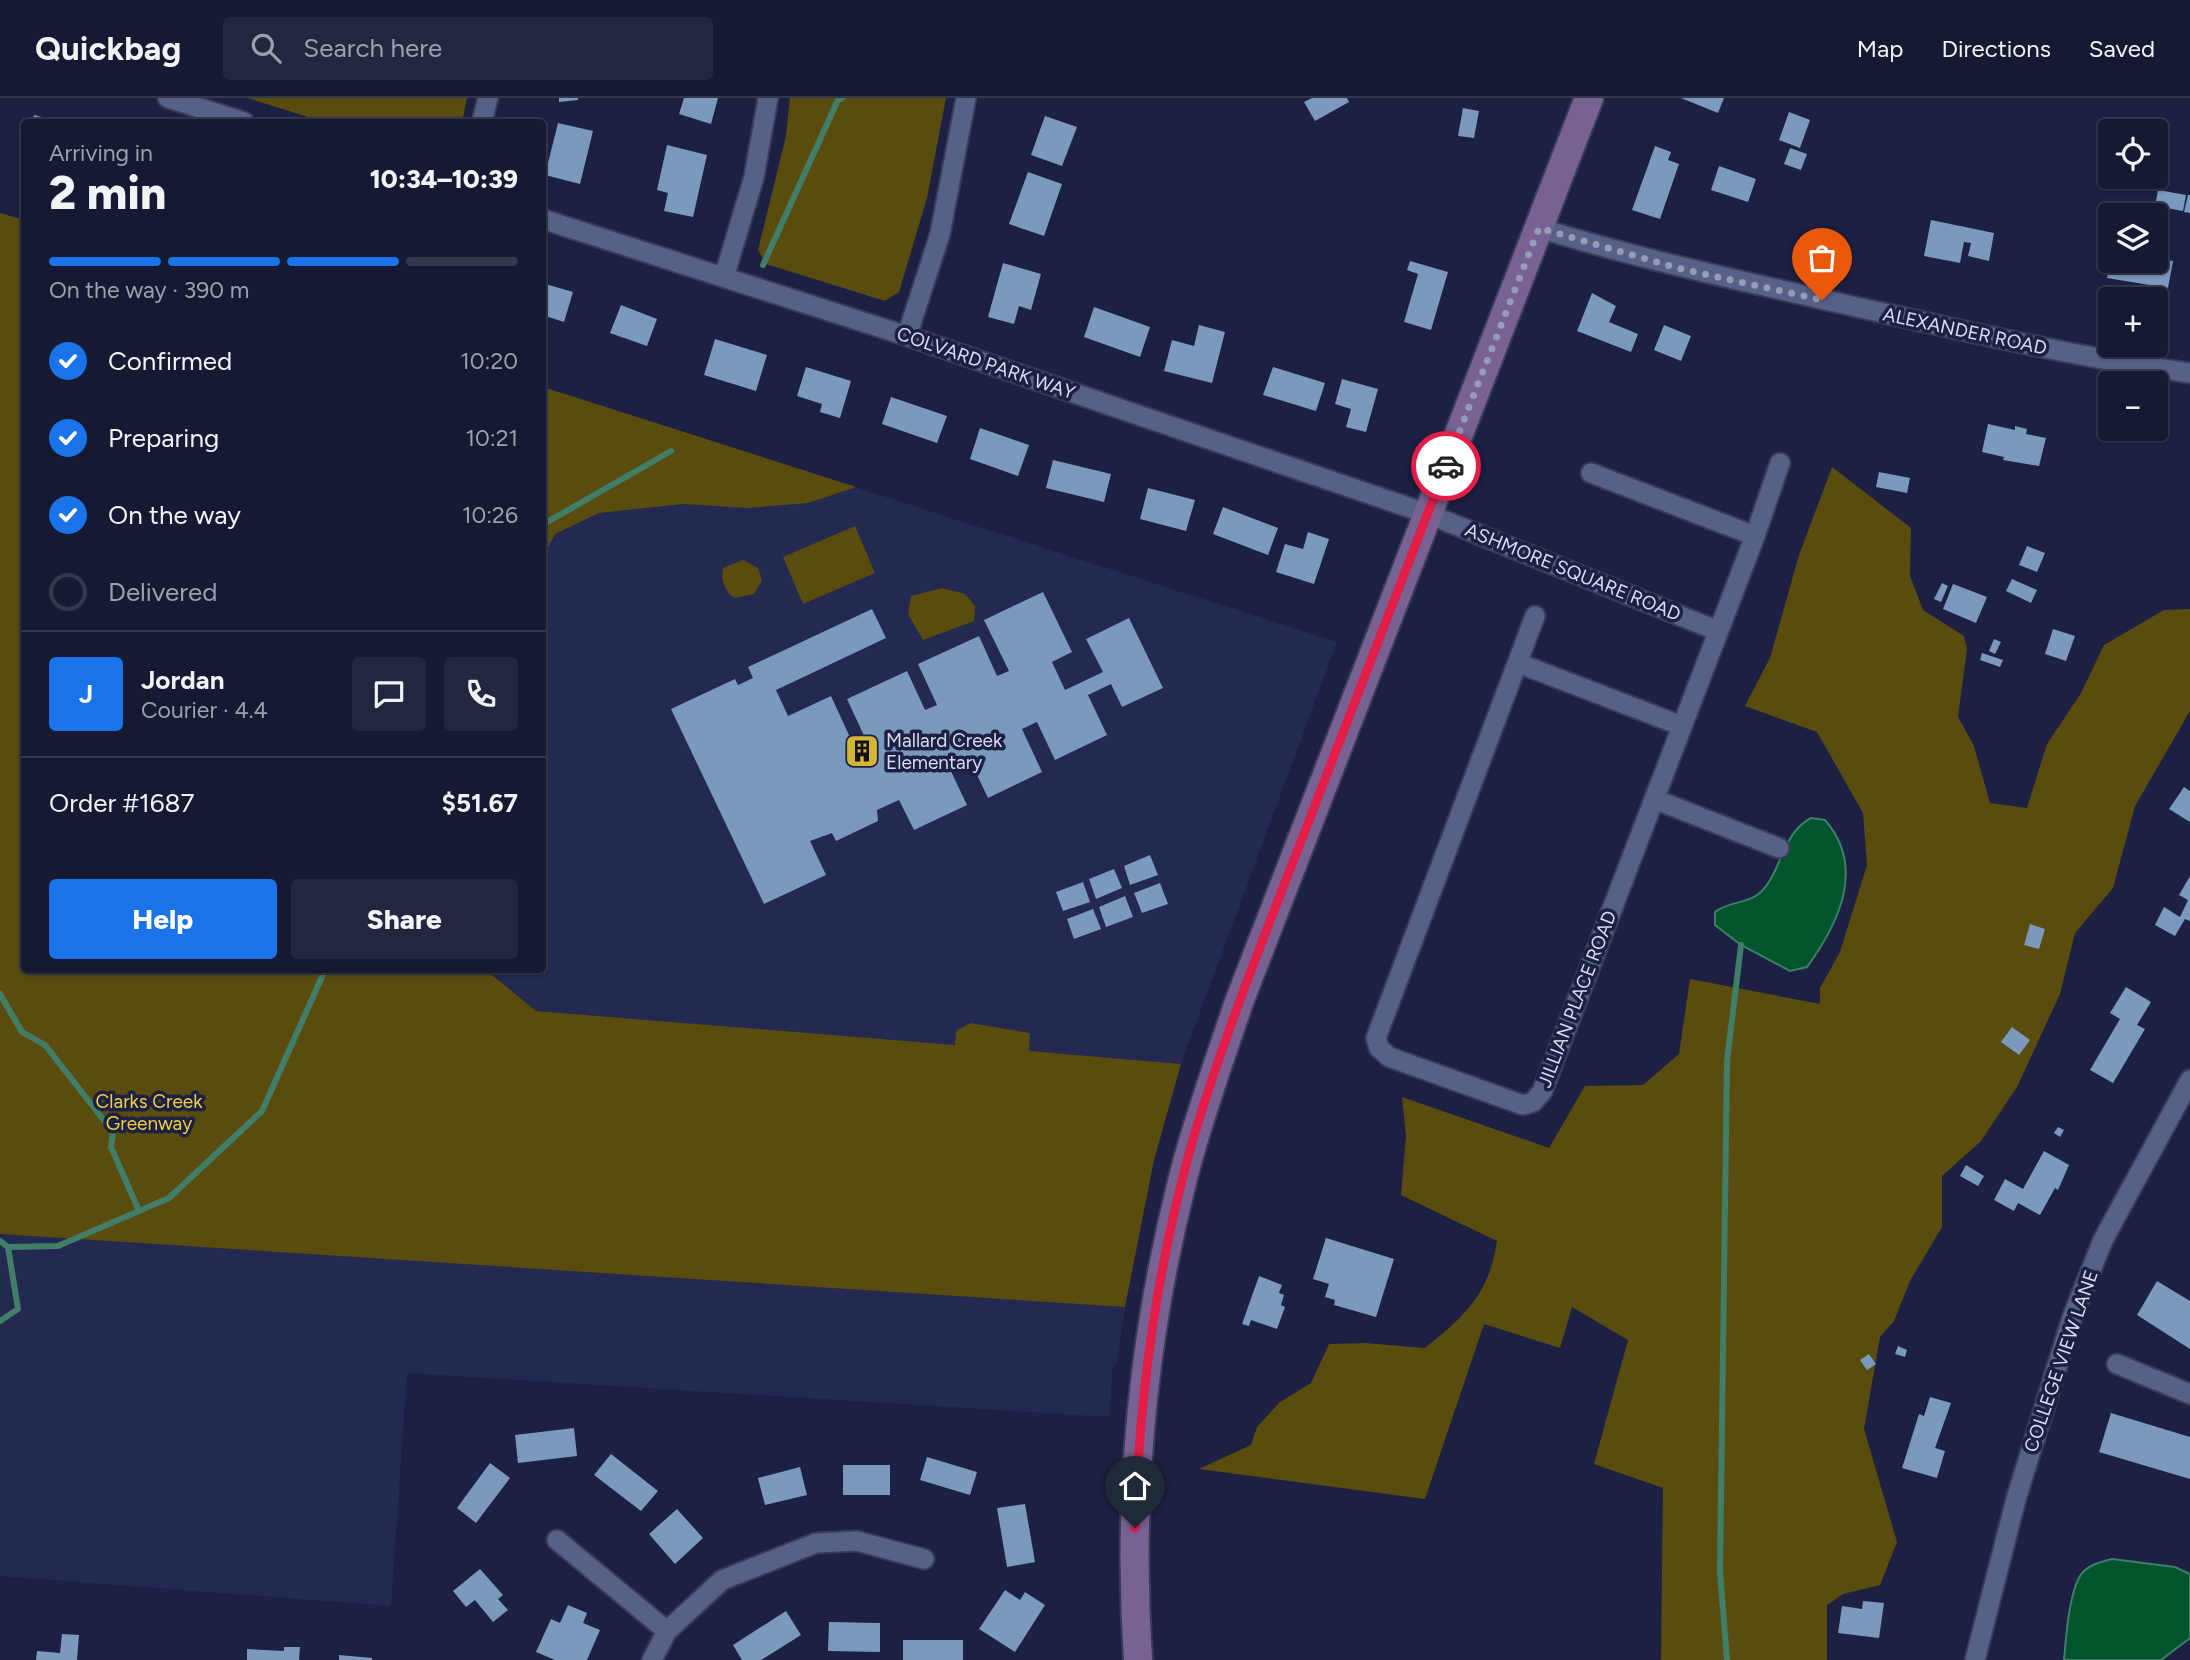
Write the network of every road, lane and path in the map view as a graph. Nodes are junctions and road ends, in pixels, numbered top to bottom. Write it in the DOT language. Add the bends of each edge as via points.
graph roads {
  1 [pos="488,98"];
  2 [pos="768,98"];
  3 [pos="966,98"];
  4 [pos="1589,98"];
  5 [pos="177,99"];
  6 [pos="235,119"];
  7 [pos="483,119"];
  8 [pos="546,220"];
  9 [pos="1539,228"];
  10 [pos="724,277"];
  11 [pos="907,336"];
  12 [pos="2190,373"];
  13 [pos="1780,463"];
  14 [pos="1591,473"];
  15 [pos="1428,514"];
  16 [pos="1755,536"];
  17 [pos="1535,616"];
  18 [pos="1718,631"];
  19 [pos="1517,663"];
  20 [pos="1682,726"];
  21 [pos="1654,799"];
  22 [pos="1779,848"];
  23 [pos="2190,1080"];
  24 [pos="2118,1364"];
  25 [pos="2190,1394"];
  26 [pos="557,1540"];
  27 [pos="924,1559"];
  28 [pos="667,1631"];
  29 [pos="652,1660"];
  30 [pos="1138,1660"];
  31 [pos="1975,1660"];
  1 -- 7 [label="street"];
  2 -- 10 [label="street" via="754,177"];
  3 -- 11 [label="street" via="940,234"];
  4 -- 9 [label="main road"];
  5 -- 6 [label="street"];
  8 -- 10 [label="street, COLVARD PARK WAY"];
  9 -- 12 [label="street, ALEXANDER ROAD" via="1759,286 2063,352"];
  9 -- 15 [label="main road"];
  10 -- 11 [label="street, COLVARD PARK WAY"];
  11 -- 15 [label="street, COLVARD PARK WAY"];
  13 -- 16 [label="street, JILLIAN PLACE ROAD"];
  14 -- 16 [label="street"];
  15 -- 18 [label="street, ASHMORE SQUARE ROAD"];
  15 -- 30 [label="main road" via="1239,1002 1184,1173 1160,1281 1142,1404 1135,1528"];
  16 -- 18 [label="street, JILLIAN PLACE ROAD"];
  17 -- 19 [label="street, JILLIAN PLACE ROAD"];
  18 -- 20 [label="street, JILLIAN PLACE ROAD"];
  19 -- 20 [label="street"];
  19 -- 21 [label="street, JILLIAN PLACE ROAD" via="1377,1028 1376,1038 1384,1053 1513,1104 1538,1098"];
  20 -- 21 [label="street, JILLIAN PLACE ROAD"];
  21 -- 22 [label="street"];
  23 -- 31 [label="street, COLLEGE VIEW LANE" via="2103,1240 2073,1318 2016,1499"];
  24 -- 25 [label="street"];
  26 -- 28 [label="street"];
  27 -- 28 [label="street" via="857,1541 816,1543 722,1580"];
  28 -- 29 [label="street"];
}
